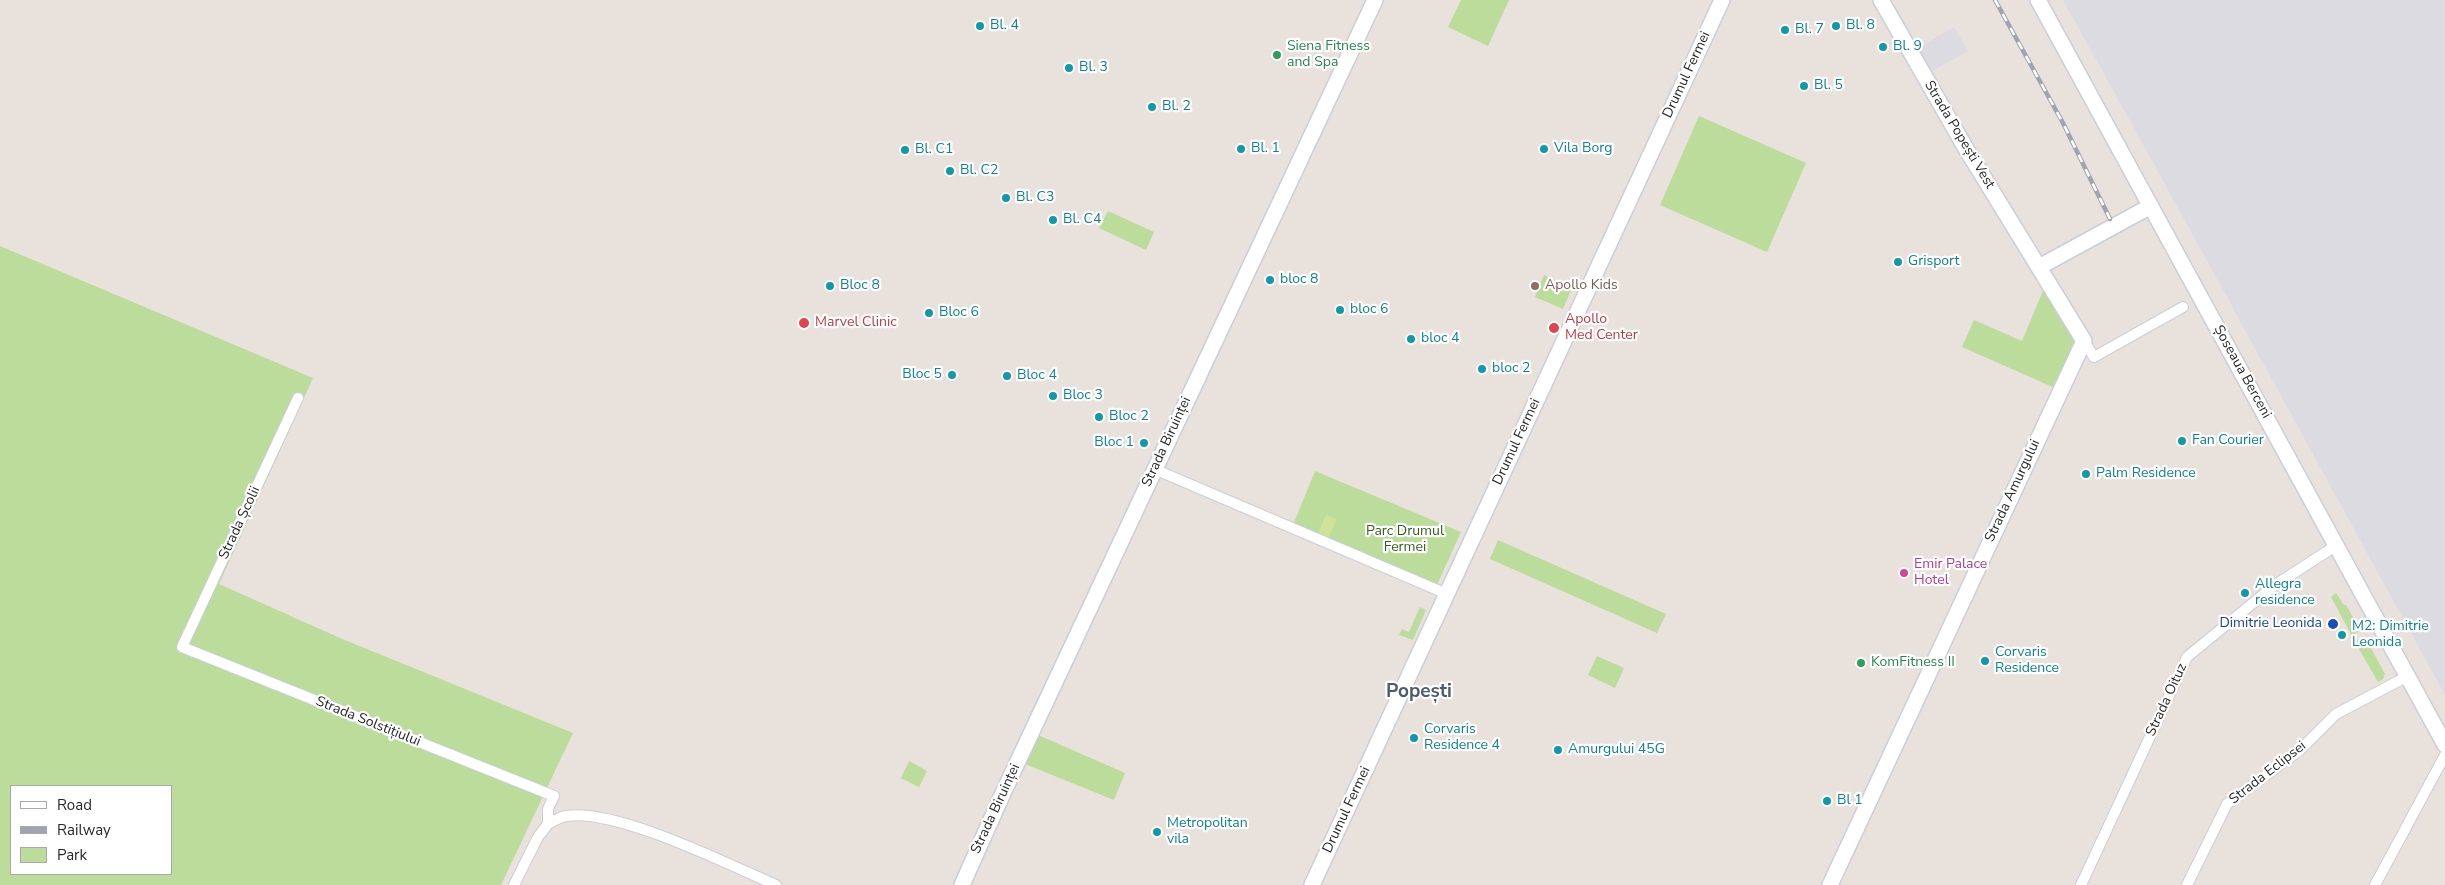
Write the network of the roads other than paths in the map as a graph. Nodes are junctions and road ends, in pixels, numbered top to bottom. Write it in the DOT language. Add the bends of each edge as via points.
graph roads {
  1 [pos="1375,0"];
  2 [pos="1722,0"];
  3 [pos="1881,0"];
  4 [pos="2038,0"];
  5 [pos="2151,206"];
  6 [pos="2039,267"];
  7 [pos="2183,307"];
  8 [pos="2084,341"];
  9 [pos="298,398"];
  10 [pos="1154,469"];
  11 [pos="2337,545"];
  12 [pos="1447,594"];
  13 [pos="182,647"];
  14 [pos="2408,676"];
  15 [pos="2445,745"];
  16 [pos="2445,755"];
  17 [pos="548,824"];
  18 [pos="514,885"];
  19 [pos="776,885"];
  20 [pos="962,885"];
  21 [pos="1312,885"];
  22 [pos="1830,885"];
  23 [pos="2081,885"];
  24 [pos="2187,885"];
  25 [pos="2375,885"];
  1 -- 10 [label="street, Strada Biruinței" via="1326,111"];
  2 -- 12 [label="street, Drumul Fermei"];
  3 -- 6 [label="street, Strada Popești Vest" via="1965,147"];
  4 -- 5 [label="street, Șoseaua Berceni"];
  5 -- 6 [label="street"];
  5 -- 11 [label="street, Șoseaua Berceni"];
  6 -- 8 [label="street, Strada Popești Vest"];
  7 -- 8 [label="street" via="2094,357"];
  8 -- 22 [label="street, Strada Amurgului"];
  9 -- 13 [label="street, Strada Școlii"];
  10 -- 12 [label="street"];
  10 -- 20 [label="street, Strada Biruinței"];
  11 -- 14 [label="street, Șoseaua Berceni"];
  11 -- 23 [label="street, Strada Oituz" via="2292,572 2187,658"];
  12 -- 21 [label="street, Drumul Fermei"];
  13 -- 17 [label="street, Strada Solstițiului" via="554,796 548,809"];
  14 -- 15 [label="street, Șoseaua Berceni"];
  14 -- 24 [label="street, Strada Eclipsei" via="2336,714 2300,750 2227,804"];
  16 -- 25 [label="street"];
  17 -- 18 [label="street"];
  17 -- 19 [label="street" via="565,816 618,822 657,834"];
}
